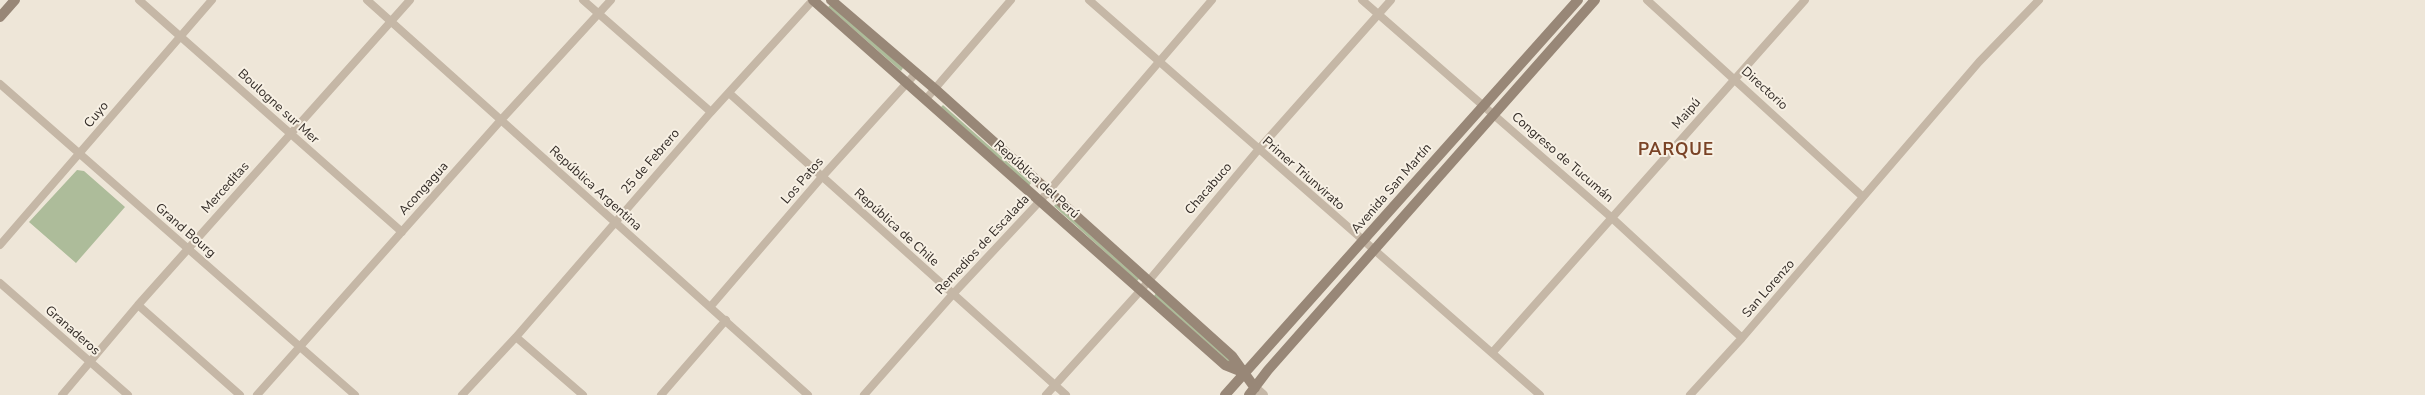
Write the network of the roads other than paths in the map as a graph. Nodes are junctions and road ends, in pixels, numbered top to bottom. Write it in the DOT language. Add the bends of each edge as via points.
graph roads {
  1 [pos="15,0"];
  2 [pos="138,0"];
  3 [pos="212,0"];
  4 [pos="367,0"];
  5 [pos="410,0"];
  6 [pos="583,0"];
  7 [pos="611,0"];
  8 [pos="813,0"];
  9 [pos="831,0"];
  10 [pos="1011,0"];
  11 [pos="1089,0"];
  12 [pos="1212,0"];
  13 [pos="1362,0"];
  14 [pos="1391,0"];
  15 [pos="1578,0"];
  16 [pos="1596,0"];
  17 [pos="1647,0"];
  18 [pos="1805,0"];
  19 [pos="2039,0"];
  20 [pos="599,14"];
  21 [pos="1378,14"];
  22 [pos="0,17"];
  23 [pos="392,21"];
  24 [pos="180,36"];
  25 [pos="1158,62"];
  26 [pos="916,73"];
  27 [pos="1734,79"];
  28 [pos="0,84"];
  29 [pos="908,84"];
  30 [pos="935,89"];
  31 [pos="729,93"];
  32 [pos="926,99"];
  33 [pos="1484,105"];
  34 [pos="711,112"];
  35 [pos="1494,115"];
  36 [pos="501,120"];
  37 [pos="291,134"];
  38 [pos="1258,150"];
  39 [pos="79,154"];
  40 [pos="821,178"];
  41 [pos="1047,191"];
  42 [pos="1864,197"];
  43 [pos="1040,201"];
  44 [pos="1612,218"];
  45 [pos="614,223"];
  46 [pos="402,232"];
  47 [pos="1363,242"];
  48 [pos="0,244"];
  49 [pos="188,249"];
  50 [pos="1373,250"];
  51 [pos="1148,279"];
  52 [pos="0,284"];
  53 [pos="1140,290"];
  54 [pos="952,294"];
  55 [pos="138,305"];
  56 [pos="711,306"];
  57 [pos="726,320"];
  58 [pos="516,337"];
  59 [pos="1742,338"];
  60 [pos="300,347"];
  61 [pos="1492,353"];
  62 [pos="89,362"];
  63 [pos="1245,373"];
  64 [pos="1055,386"];
  65 [pos="1252,391"];
  66 [pos="62,395"];
  67 [pos="128,395"];
  68 [pos="240,395"];
  69 [pos="257,395"];
  70 [pos="355,395"];
  71 [pos="462,395"];
  72 [pos="583,395"];
  73 [pos="661,395"];
  74 [pos="808,395"];
  75 [pos="864,395"];
  76 [pos="1046,395"];
  77 [pos="1066,395"];
  78 [pos="1225,395"];
  79 [pos="1263,395"];
  80 [pos="1540,395"];
  81 [pos="1690,395"];
  1 -- 22 [label="main road"];
  2 -- 24 [label="street, Boulogne sur Mer"];
  3 -- 24 [label="street, Cuyo"];
  4 -- 23 [label="street, República Argentina"];
  5 -- 23 [label="street, Merceditas"];
  6 -- 20 [label="street"];
  7 -- 20 [label="street, Acongagua"];
  8 -- 29 [label="main road, República del Perú"];
  8 -- 31 [label="street, 25 de Febrero"];
  9 -- 26 [label="main road, República del Perú"];
  10 -- 30 [label="street"];
  11 -- 25 [label="street, Primer Triunvirato"];
  12 -- 25 [label="street, Remedios de Escalada"];
  13 -- 21 [label="street, Congreso de Tucumán"];
  14 -- 21 [label="street, Chacabuco"];
  15 -- 33 [label="main road, Avenida San Martín"];
  16 -- 35 [label="main road, Avenida San Martín"];
  17 -- 27 [label="street, Directorio"];
  18 -- 27 [label="street, Maipú"];
  19 -- 42 [label="street, San Lorenzo" via="1979,62"];
  20 -- 34 [label="street"];
  20 -- 36 [label="street, Acongagua"];
  21 -- 33 [label="street, Congreso de Tucumán"];
  21 -- 38 [label="street, Chacabuco"];
  23 -- 36 [label="street, República Argentina"];
  23 -- 37 [label="street, Merceditas"];
  24 -- 37 [label="street, Boulogne sur Mer"];
  24 -- 39 [label="street, Cuyo"];
  25 -- 38 [label="street, Primer Triunvirato"];
  25 -- 41 [label="street, Remedios de Escalada"];
  26 -- 29 [label="street, Los Patos"];
  26 -- 30 [label="main road, República del Perú"];
  27 -- 42 [label="street, Directorio"];
  27 -- 44 [label="street, Maipú"];
  28 -- 39 [label="street, Grand Bourg"];
  29 -- 32 [label="main road, República del Perú"];
  29 -- 40 [label="street, Los Patos"];
  30 -- 32 [label="street"];
  30 -- 41 [label="main road, República del Perú"];
  31 -- 34 [label="street, 25 de Febrero"];
  31 -- 40 [label="street, República de Chile"];
  32 -- 43 [label="main road, República del Perú"];
  33 -- 35 [label="street, Congreso de Tucumán"];
  33 -- 47 [label="main road, Avenida San Martín"];
  34 -- 45 [label="street, 25 de Febrero"];
  35 -- 44 [label="street, Congreso de Tucumán"];
  35 -- 50 [label="main road, Avenida San Martín"];
  36 -- 45 [label="street, República Argentina"];
  36 -- 46 [label="street, Acongagua"];
  37 -- 46 [label="street, Boulogne sur Mer"];
  37 -- 49 [label="street, Merceditas"];
  38 -- 47 [label="street, Primer Triunvirato"];
  38 -- 51 [label="street, Chacabuco"];
  39 -- 48 [label="street, Cuyo"];
  39 -- 49 [label="street, Grand Bourg"];
  40 -- 54 [label="street, República de Chile"];
  40 -- 56 [label="street, Los Patos"];
  41 -- 43 [label="street, Remedios de Escalada"];
  41 -- 51 [label="main road, República del Perú"];
  42 -- 59 [label="street, San Lorenzo"];
  43 -- 53 [label="main road, República del Perú"];
  43 -- 54 [label="street, Remedios de Escalada"];
  44 -- 59 [label="street, Congreso de Tucumán"];
  44 -- 61 [label="street, Maipú"];
  45 -- 56 [label="street, República Argentina"];
  45 -- 58 [label="street, 25 de Febrero"];
  46 -- 60 [label="street, Acongagua"];
  47 -- 50 [label="street, Primer Triunvirato"];
  47 -- 63 [label="main road, Avenida San Martín"];
  49 -- 55 [label="street, Merceditas"];
  49 -- 60 [label="street, Grand Bourg"];
  50 -- 61 [label="street, Primer Triunvirato"];
  50 -- 65 [label="main road, Avenida San Martín"];
  51 -- 53 [label="street, Chacabuco"];
  51 -- 63 [label="main road, República del Perú" via="1232,356"];
  52 -- 62 [label="street, Granaderos"];
  53 -- 63 [label="main road, República del Perú" via="1225,365"];
  53 -- 64 [label="street, Chacabuco"];
  54 -- 64 [label="street, República de Chile"];
  54 -- 75 [label="street, Remedios de Escalada"];
  55 -- 62 [label="street, Merceditas"];
  55 -- 68 [label="street"];
  56 -- 57 [label="street, República Argentina"];
  57 -- 73 [label="street"];
  57 -- 74 [label="street, República Argentina"];
  58 -- 71 [label="street, 25 de Febrero"];
  58 -- 72 [label="street"];
  59 -- 81 [label="street, San Lorenzo"];
  60 -- 69 [label="street, Acongagua"];
  60 -- 70 [label="street, Grand Bourg"];
  61 -- 80 [label="street, Primer Triunvirato"];
  62 -- 66 [label="street, Merceditas"];
  62 -- 67 [label="street, Granaderos"];
  63 -- 65 [label="main road, República del Perú"];
  63 -- 78 [label="main road, Avenida San Martín"];
  64 -- 76 [label="street, Chacabuco"];
  64 -- 77 [label="street, República de Chile"];
  65 -- 79 [label="street, República del Perú"];
}
